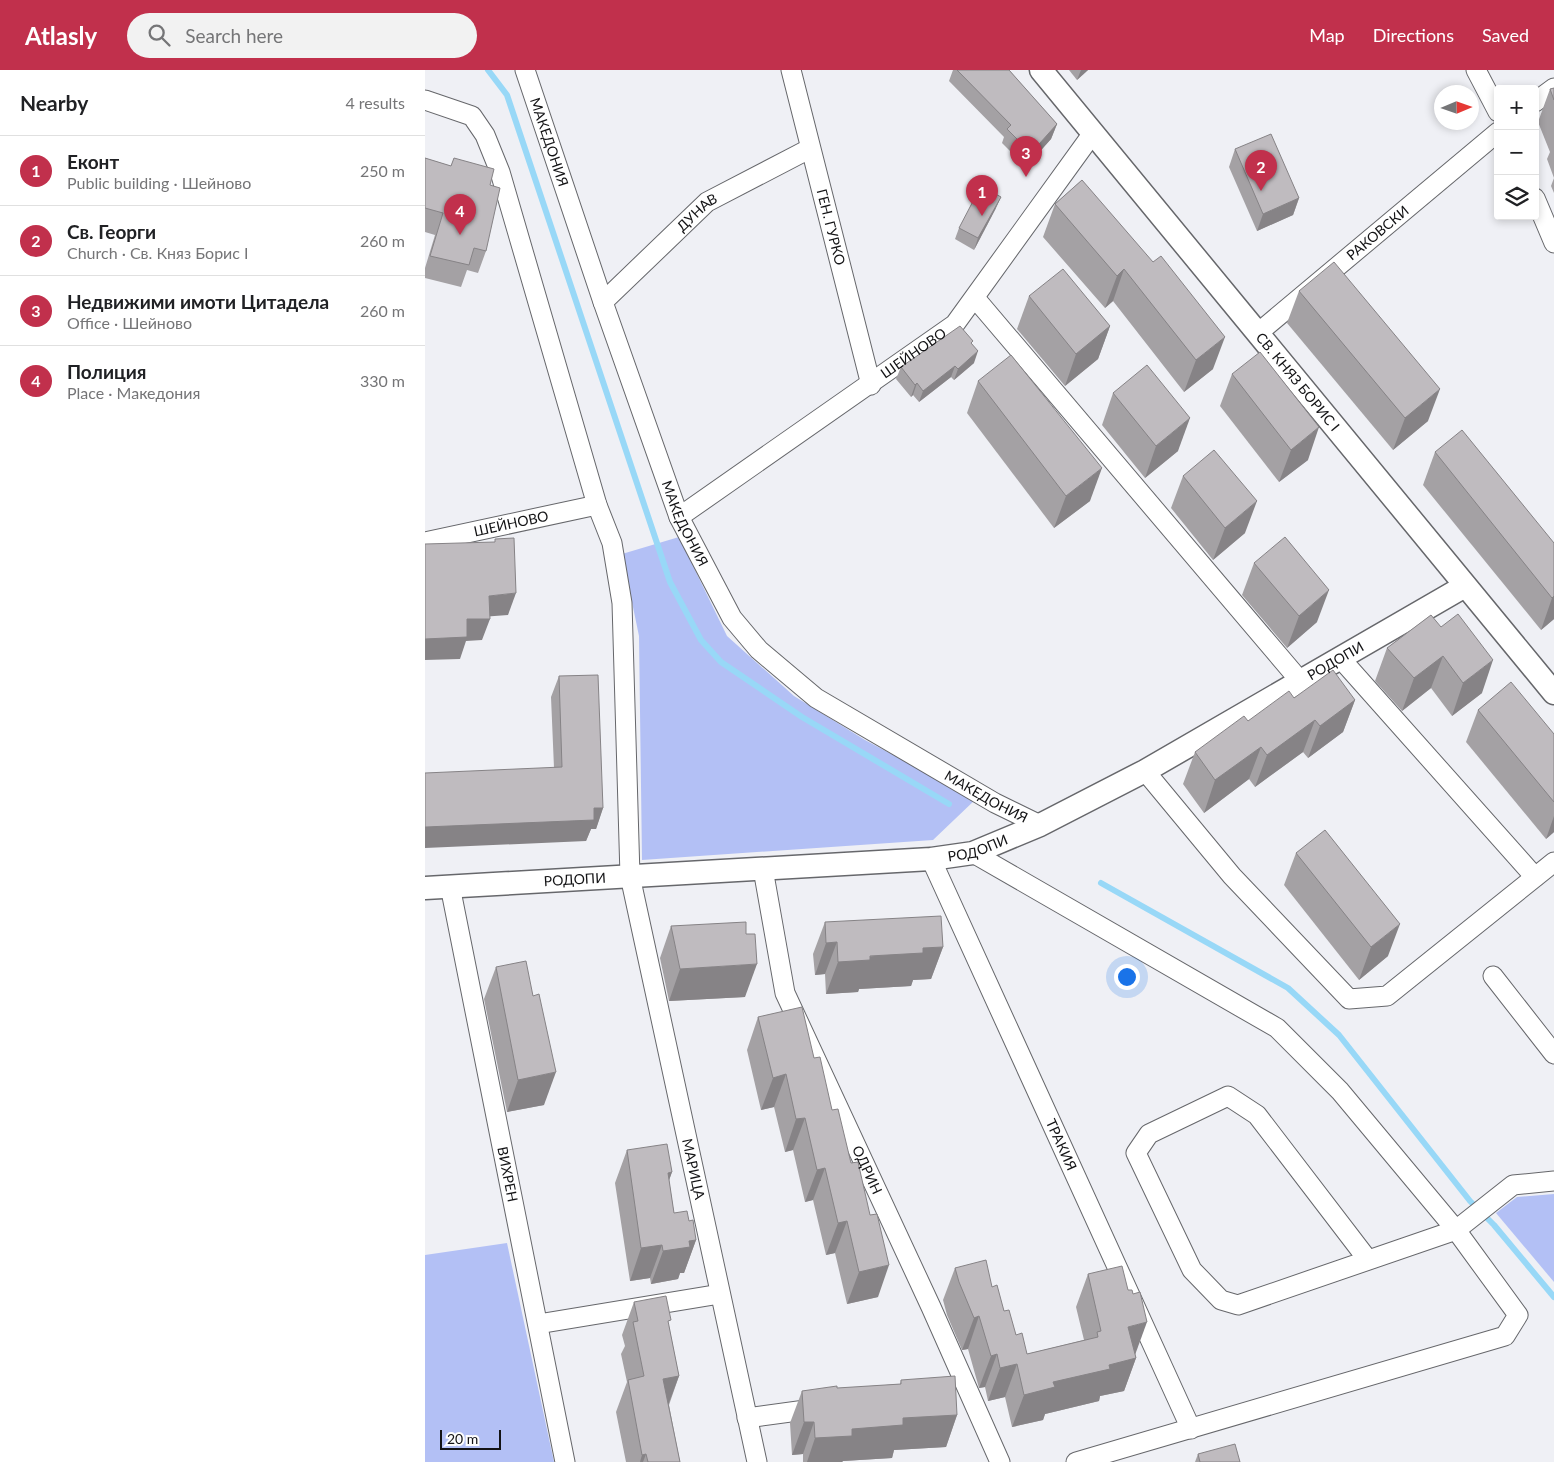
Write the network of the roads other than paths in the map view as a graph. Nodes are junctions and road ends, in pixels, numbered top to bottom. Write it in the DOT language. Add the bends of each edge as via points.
graph roads {
  1 [pos="525,70"];
  2 [pos="791,70"];
  3 [pos="1041,70"];
  4 [pos="1476,70"];
  5 [pos="1554,88"];
  6 [pos="1539,99"];
  7 [pos="425,100"];
  8 [pos="1494,104"];
  9 [pos="1093,133"];
  10 [pos="1494,135"];
  11 [pos="809,149"];
  12 [pos="1539,207"];
  13 [pos="1554,243"];
  14 [pos="975,298"];
  15 [pos="603,302"];
  16 [pos="1258,333"];
  17 [pos="871,384"];
  18 [pos="597,505"];
  19 [pos="679,517"];
  20 [pos="425,542"];
  21 [pos="1465,586"];
  22 [pos="1341,659"];
  23 [pos="1301,682"];
  24 [pos="1554,693"];
  25 [pos="1145,771"];
  26 [pos="1040,825"];
  27 [pos="973,853"];
  28 [pos="931,859"];
  29 [pos="1554,862"];
  30 [pos="763,868"];
  31 [pos="630,876"];
  32 [pos="1535,878"];
  33 [pos="450,886"];
  34 [pos="425,888"];
  35 [pos="1493,976"];
  36 [pos="1554,1054"];
  37 [pos="1554,1181"];
  38 [pos="1457,1230"];
  39 [pos="1368,1260"];
  40 [pos="720,1294"];
  41 [pos="538,1324"];
  42 [pos="963,1380"];
  43 [pos="944,1384"];
  44 [pos="840,1405"];
  45 [pos="747,1418"];
  46 [pos="1191,1429"];
  47 [pos="565,1462"];
  48 [pos="757,1462"];
  49 [pos="1000,1462"];
  50 [pos="1076,1462"];
  1 -- 15 [label="street, МАКЕДОНИЯ"];
  2 -- 11 [label="street, ГЕН. ГУРКО"];
  3 -- 9 [label="street, СВ. КНЯЗ БОРИС I"];
  4 -- 8 [label="street"];
  5 -- 6 [label="street"];
  7 -- 18 [label="street, МАРИЦА" via="472,116 489,144 500,172"];
  9 -- 14 [label="street, ШЕЙНОВО"];
  9 -- 16 [label="street, СВ. КНЯЗ БОРИС I"];
  10 -- 16 [label="street, РАКОВСКИ"];
  11 -- 15 [label="street, ДУНАВ" via="707,202"];
  11 -- 17 [label="street, ГЕН. ГУРКО"];
  12 -- 13 [label="street"];
  14 -- 17 [label="street, ШЕЙНОВО" via="955,324"];
  14 -- 23 [label="street"];
  15 -- 19 [label="street, МАКЕДОНИЯ"];
  16 -- 21 [label="street, СВ. КНЯЗ БОРИС I"];
  17 -- 19 [label="street, ШЕЙНОВО"];
  18 -- 20 [label="street, ШЕЙНОВО"];
  18 -- 31 [label="street, МАРИЦА" via="612,543 622,603"];
  19 -- 26 [label="street, МАКЕДОНИЯ" via="731,618 759,650 788,675 817,698 880,736 995,803"];
  21 -- 22 [label="street, РОДОПИ"];
  21 -- 24 [label="street, СВ. КНЯЗ БОРИС I"];
  22 -- 23 [label="street, РОДОПИ"];
  22 -- 32 [label="street"];
  23 -- 25 [label="street, РОДОПИ"];
  25 -- 26 [label="street, РОДОПИ"];
  25 -- 32 [label="street" via="1232,876 1349,999 1387,996"];
  26 -- 27 [label="street, РОДОПИ"];
  27 -- 28 [label="street, РОДОПИ"];
  27 -- 38 [label="street" via="1277,1028 1340,1091"];
  28 -- 30 [label="street, РОДОПИ"];
  28 -- 46 [label="street, ТРАКИЯ"];
  29 -- 32 [label="street"];
  30 -- 31 [label="street, РОДОПИ"];
  30 -- 42 [label="street, ОДРИН" via="785,992"];
  31 -- 33 [label="street, РОДОПИ"];
  31 -- 40 [label="street, МАРИЦА"];
  33 -- 34 [label="street, РОДОПИ"];
  33 -- 41 [label="street, ВИХРЕН"];
  35 -- 36 [label="street"];
  37 -- 38 [label="street" via="1513,1186"];
  38 -- 39 [label="street"];
  38 -- 46 [label="street" via="1518,1315 1505,1336"];
  39 -- 39 [label="street" via="1257,1115 1229,1096 1149,1134 1137,1153 1192,1270 1221,1300 1238,1305"];
  40 -- 41 [label="street"];
  40 -- 45 [label="street, МАРИЦА"];
  41 -- 47 [label="street, ВИХРЕН"];
  42 -- 43 [label="street"];
  42 -- 49 [label="street, ОДРИН"];
  44 -- 45 [label="street"];
  45 -- 48 [label="street, МАРИЦА"];
  46 -- 50 [label="street"];
}
